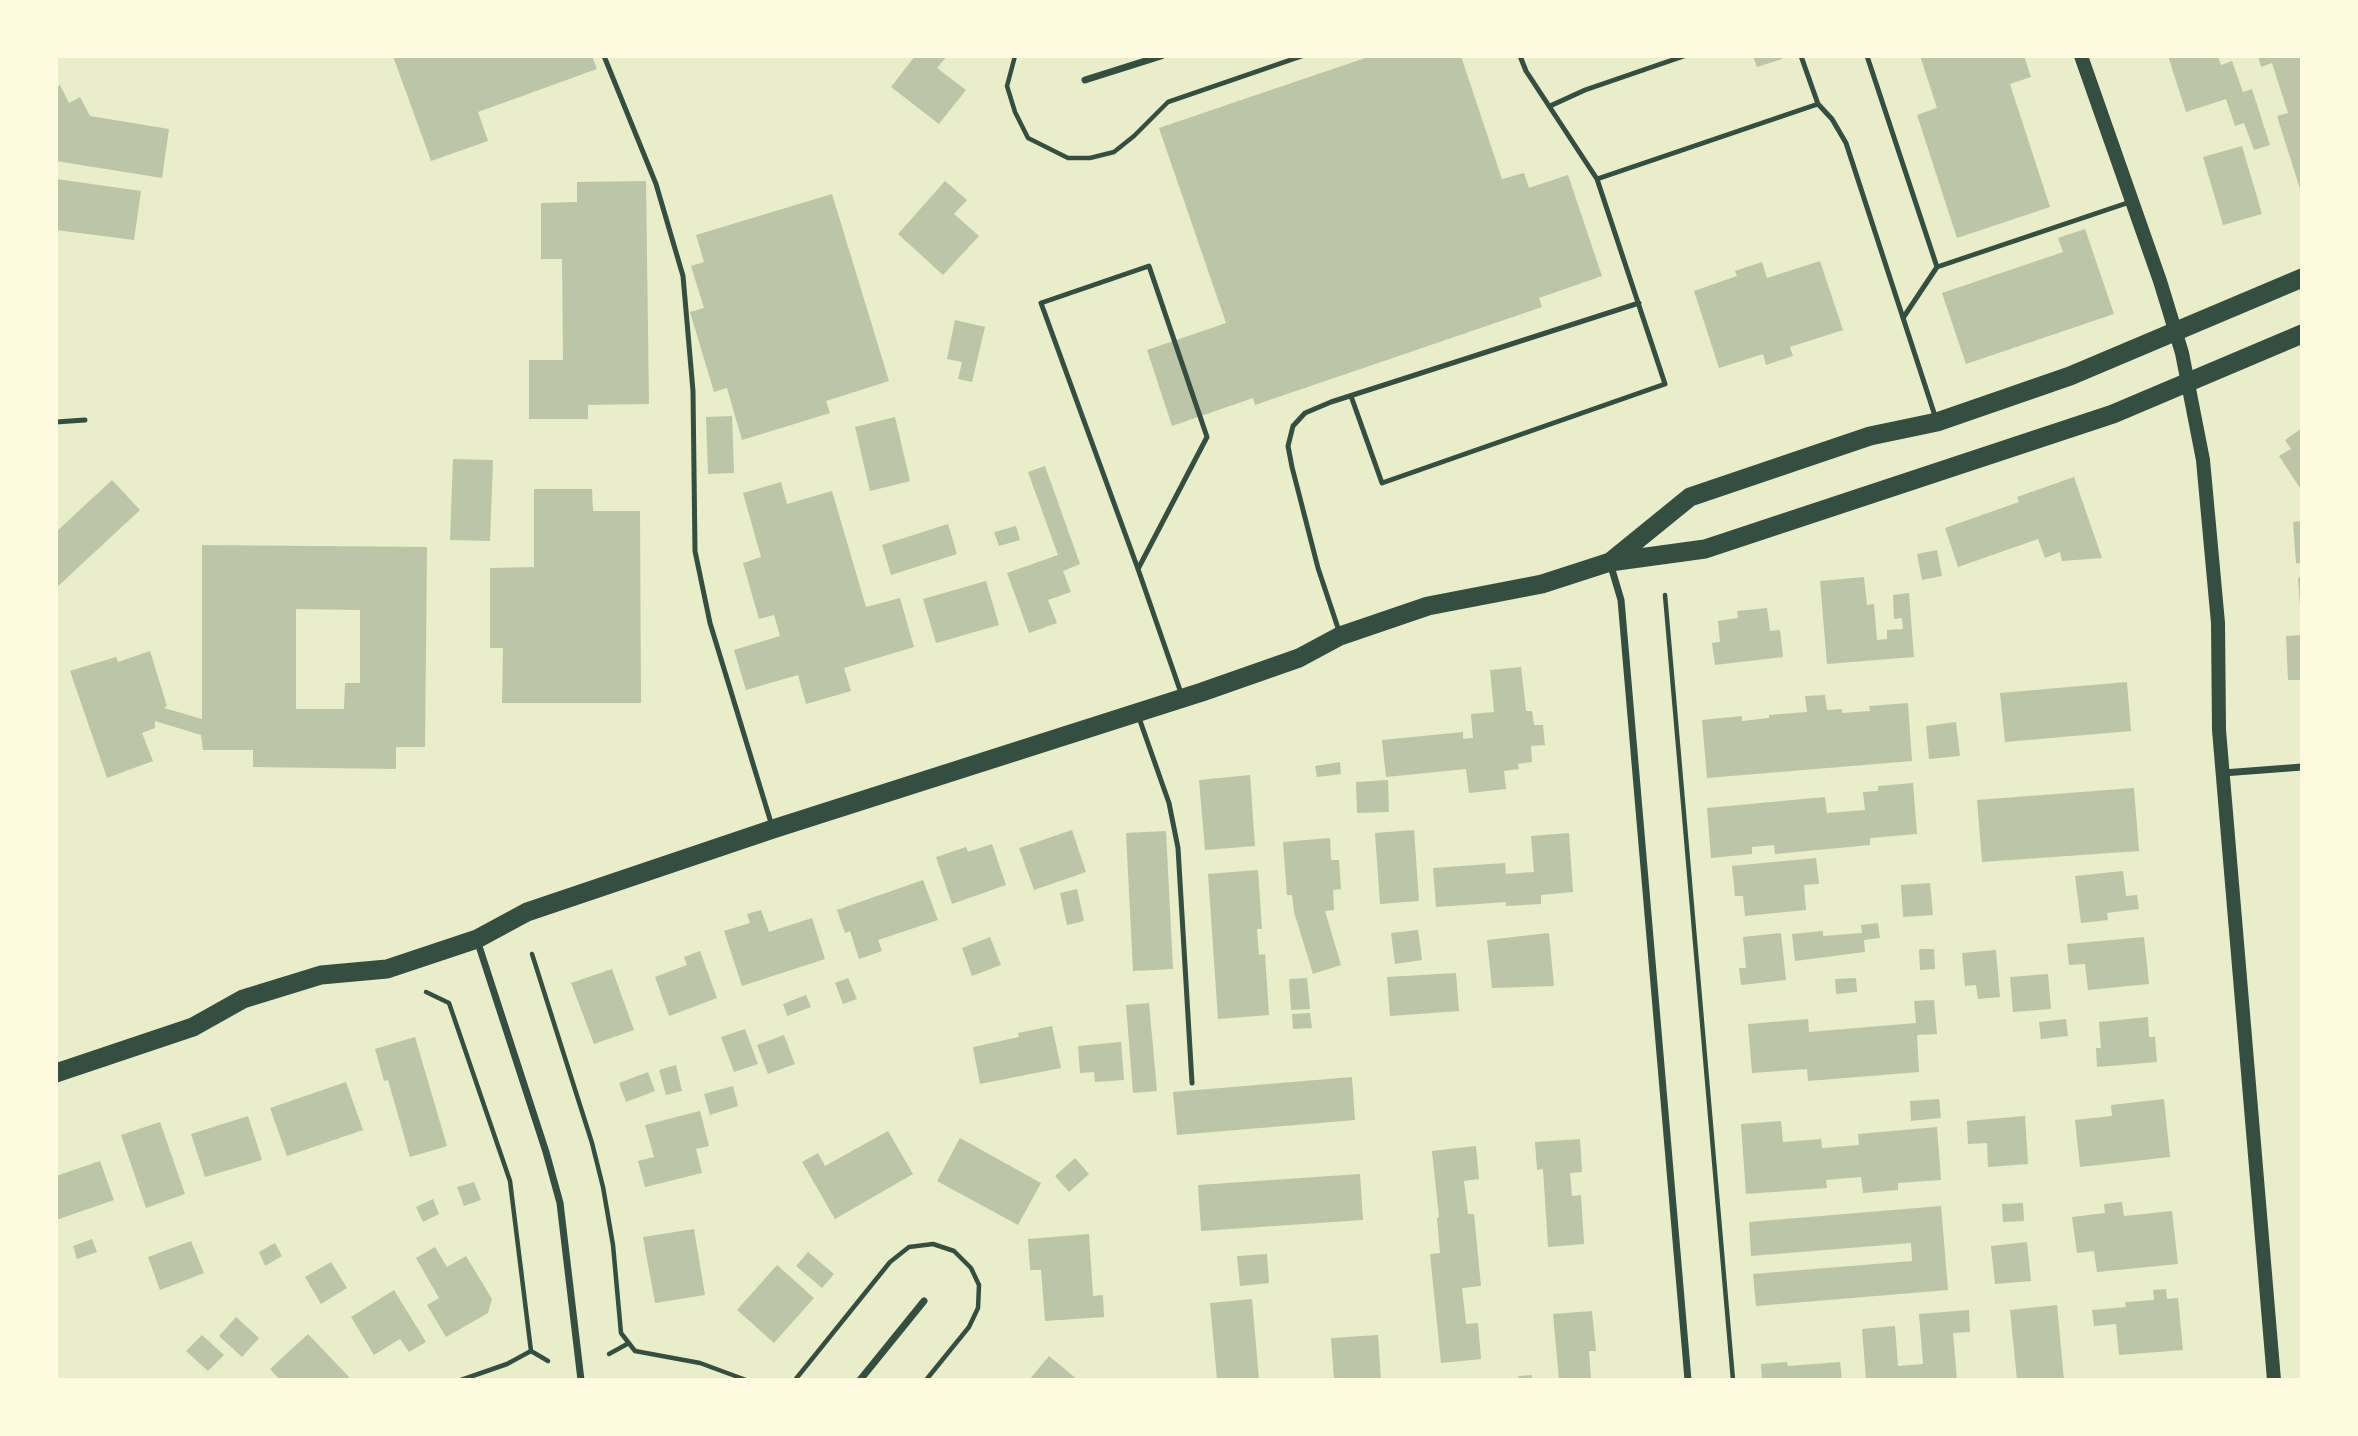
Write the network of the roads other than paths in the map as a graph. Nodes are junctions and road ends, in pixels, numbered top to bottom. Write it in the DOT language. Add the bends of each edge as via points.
graph roads {
  1 [pos="604,56"];
  2 [pos="1161,56"];
  3 [pos="1520,56"];
  4 [pos="1684,56"];
  5 [pos="1801,56"];
  6 [pos="1867,56"];
  7 [pos="2081,56"];
  8 [pos="1085,80"];
  9 [pos="1818,104"];
  10 [pos="1550,106"];
  11 [pos="1597,179"];
  12 [pos="2130,202"];
  13 [pos="1937,267"];
  14 [pos="2302,278"];
  15 [pos="1639,303"];
  16 [pos="1903,318"];
  17 [pos="2175,330"];
  18 [pos="2302,334"];
  19 [pos="2188,381"];
  20 [pos="1351,396"];
  21 [pos="85,420"];
  22 [pos="56,422"];
  23 [pos="1937,422"];
  24 [pos="1610,562"];
  25 [pos="1138,569"];
  26 [pos="1340,636"];
  27 [pos="1182,698"];
  28 [pos="1137,712"];
  29 [pos="2302,766"];
  30 [pos="2223,774"];
  31 [pos="773,829"];
  32 [pos="477,939"];
  33 [pos="56,1073"];
  34 [pos="1192,1083"];
  35 [pos="924,1301"];
  36 [pos="581,1380"];
  37 [pos="860,1380"];
  38 [pos="1688,1380"];
  39 [pos="2274,1380"];
  1 -- 31 [label="lane" via="656,184 683,276 693,391 695,551 710,624"];
  2 -- 8 [label="street"];
  3 -- 10 [label="lane"];
  4 -- 10 [label="lane"];
  5 -- 9 [label="lane"];
  6 -- 13 [label="lane"];
  7 -- 12 [label="main road"];
  9 -- 11 [label="lane"];
  9 -- 16 [label="lane" via="1846,142"];
  10 -- 11 [label="lane"];
  11 -- 15 [label="lane"];
  12 -- 13 [label="lane"];
  12 -- 17 [label="main road"];
  13 -- 16 [label="lane"];
  14 -- 17 [label="highway"];
  15 -- 20 [label="lane"];
  15 -- 20 [label="lane" via="1665,384 1382,483"];
  16 -- 23 [label="lane"];
  17 -- 19 [label="main road"];
  17 -- 23 [label="highway" via="2096,366"];
  18 -- 19 [label="highway"];
  19 -- 24 [label="highway" via="2113,414 1705,549"];
  19 -- 30 [label="main road" via="2210,528"];
  20 -- 26 [label="lane" via="1305,413 1293,426 1288,446"];
  21 -- 22 [label="lane"];
  23 -- 24 [label="highway" via="1870,436 1690,497"];
  24 -- 26 [label="highway" via="1542,584 1428,606"];
  24 -- 38 [label="street" via="1621,600"];
  25 -- 25 [label="lane" via="1041,303 1149,266 1207,437"];
  25 -- 27 [label="lane"];
  26 -- 27 [label="highway" via="1300,658"];
  27 -- 28 [label="highway"];
  28 -- 31 [label="highway"];
  28 -- 34 [label="lane" via="1169,803 1178,848"];
  29 -- 30 [label="street"];
  30 -- 39 [label="main road"];
  31 -- 32 [label="highway" via="527,912"];
  32 -- 33 [label="highway" via="387,969 321,975 267,991 193,1027"];
  32 -- 36 [label="street" via="560,1203"];
  35 -- 37 [label="street"];
}
